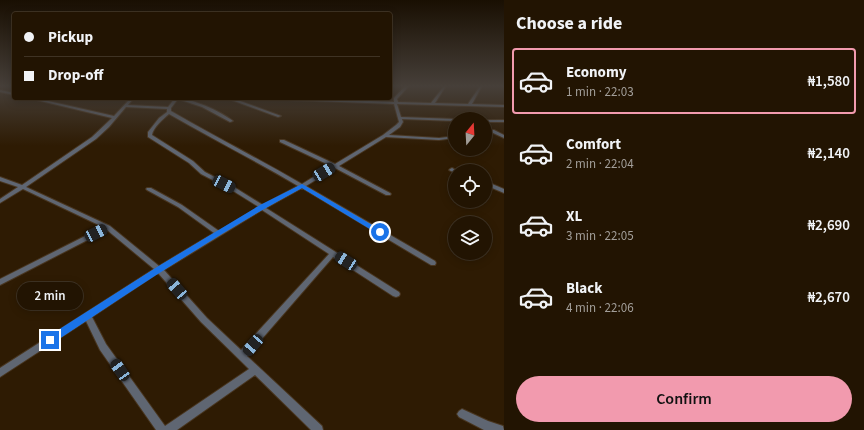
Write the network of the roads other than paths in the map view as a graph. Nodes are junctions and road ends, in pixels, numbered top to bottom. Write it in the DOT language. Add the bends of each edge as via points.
graph roads {
  1 [pos="68,106"];
  2 [pos="126,106"];
  3 [pos="172,106"];
  4 [pos="203,106"];
  5 [pos="251,106"];
  6 [pos="395,106"];
  7 [pos="169,110"];
  8 [pos="115,116"];
  9 [pos="280,116"];
  10 [pos="400,118"];
  11 [pos="231,120"];
  12 [pos="448,120"];
  13 [pos="492,120"];
  14 [pos="504,121"];
  15 [pos="492,131"];
  16 [pos="385,136"];
  17 [pos="504,136"];
  18 [pos="448,138"];
  19 [pos="282,141"];
  20 [pos="335,166"];
  21 [pos="0,179"];
  22 [pos="302,186"];
  23 [pos="492,186"];
  24 [pos="23,187"];
  25 [pos="149,189"];
  26 [pos="504,192"];
  27 [pos="388,194"];
  28 [pos="0,201"];
  29 [pos="263,207"];
  30 [pos="108,227"];
  31 [pos="218,233"];
  32 [pos="333,253"];
  33 [pos="433,263"];
  34 [pos="159,269"];
  35 [pos="0,282"];
  36 [pos="396,294"];
  37 [pos="88,316"];
  38 [pos="242,356"];
  39 [pos="255,370"];
  40 [pos="0,373"];
  41 [pos="462,414"];
  42 [pos="174,429"];
  43 [pos="162,430"];
  44 [pos="318,430"];
  45 [pos="499,430"];
  1 -- 8 [label="street"];
  2 -- 7 [label="street"];
  2 -- 8 [label="street"];
  3 -- 7 [label="street"];
  4 -- 11 [label="street"];
  5 -- 9 [label="street"];
  6 -- 10 [label="street"];
  7 -- 22 [label="street"];
  7 -- 29 [label="street" via="155,124 150,136 191,162 203,174"];
  8 -- 24 [label="street" via="94,138"];
  10 -- 12 [label="street"];
  10 -- 16 [label="street" via="401,124"];
  13 -- 14 [label="street"];
  15 -- 17 [label="street"];
  16 -- 18 [label="street"];
  16 -- 20 [label="street"];
  19 -- 20 [label="street"];
  20 -- 22 [label="street"];
  20 -- 27 [label="street"];
  21 -- 24 [label="street"];
  22 -- 29 [label="street"];
  22 -- 33 [label="street"];
  23 -- 26 [label="street"];
  24 -- 28 [label="street"];
  24 -- 30 [label="street"];
  25 -- 31 [label="street" via="180,206"];
  29 -- 31 [label="street"];
  29 -- 32 [label="street"];
  30 -- 34 [label="street"];
  30 -- 35 [label="street"];
  31 -- 34 [label="street"];
  32 -- 36 [label="street"];
  32 -- 38 [label="street"];
  34 -- 37 [label="street"];
  34 -- 38 [label="street" via="204,320"];
  37 -- 40 [label="street"];
  37 -- 43 [label="street" via="103,347"];
  38 -- 39 [label="street"];
  39 -- 42 [label="street"];
  39 -- 44 [label="street"];
  41 -- 45 [label="street"];
}
